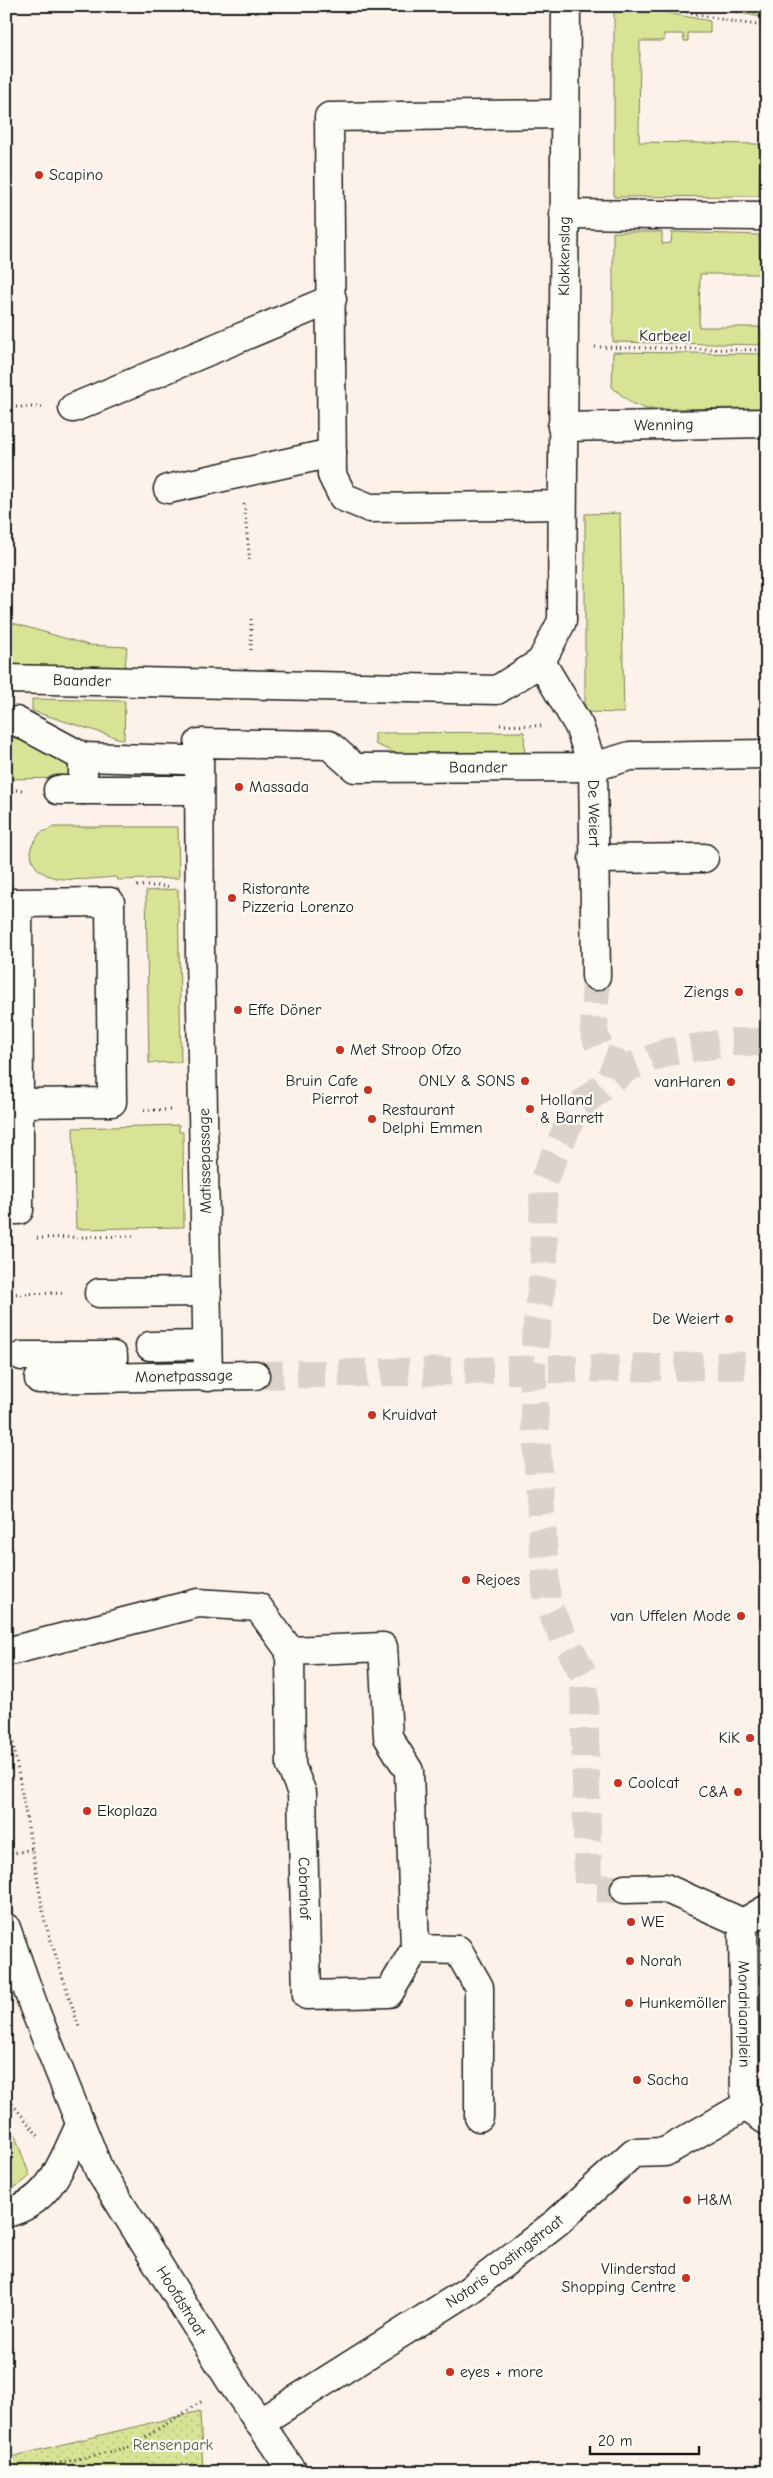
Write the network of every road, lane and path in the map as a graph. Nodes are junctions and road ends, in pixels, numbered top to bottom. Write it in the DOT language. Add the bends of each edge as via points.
graph roads {
  1 [pos="566,6"];
  2 [pos="657,6"];
  3 [pos="767,26"];
  4 [pos="565,114"];
  5 [pos="564,214"];
  6 [pos="761,216"];
  7 [pos="332,299"];
  8 [pos="564,347"];
  9 [pos="767,350"];
  10 [pos="73,408"];
  11 [pos="767,423"];
  12 [pos="562,427"];
  13 [pos="332,464"];
  14 [pos="235,474"];
  15 [pos="168,489"];
  16 [pos="562,505"];
  17 [pos="250,563"];
  18 [pos="541,662"];
  19 [pos="6,678"];
  20 [pos="16,721"];
  21 [pos="491,724"];
  22 [pos="579,726"];
  23 [pos="767,754"];
  24 [pos="193,756"];
  25 [pos="83,757"];
  26 [pos="593,767"];
  27 [pos="199,790"];
  28 [pos="704,858"];
  29 [pos="593,859"];
  30 [pos="189,884"];
  31 [pos="110,902"];
  32 [pos="12,903"];
  33 [pos="596,976"];
  34 [pos="112,1102"];
  35 [pos="20,1103"];
  36 [pos="171,1110"];
  37 [pos="6,1210"];
  38 [pos="134,1236"];
  39 [pos="72,1237"];
  40 [pos="207,1292"];
  41 [pos="86,1293"];
  42 [pos="6,1294"];
  43 [pos="207,1344"];
  44 [pos="150,1346"];
  45 [pos="22,1356"];
  46 [pos="255,1375"];
  47 [pos="208,1376"];
  48 [pos="113,1378"];
  49 [pos="38,1379"];
  50 [pos="6,1652"];
  51 [pos="290,1652"];
  52 [pos="6,1704"];
  53 [pos="6,1855"];
  54 [pos="625,1889"];
  55 [pos="767,1909"];
  56 [pos="743,1923"];
  57 [pos="6,1928"];
  58 [pos="415,1949"];
  59 [pos="745,2106"];
  60 [pos="479,2117"];
  61 [pos="767,2121"];
  62 [pos="80,2125"];
  63 [pos="6,2213"];
  64 [pos="232,2383"];
  65 [pos="259,2423"];
  66 [pos="21,2472"];
  67 [pos="293,2472"];
  1 -- 4 [label="street, Klokkenslag"];
  2 -- 3 [label="path"];
  4 -- 5 [label="street, Klokkenslag"];
  4 -- 7 [label="street" via="329,117"];
  5 -- 6 [label="street"];
  5 -- 8 [label="street, Klokkenslag"];
  7 -- 10 [label="street"];
  7 -- 13 [label="street"];
  8 -- 9 [label="path, Karbeel"];
  8 -- 12 [label="street, Klokkenslag"];
  11 -- 12 [label="street, Wenning"];
  12 -- 16 [label="street, Klokkenslag"];
  13 -- 14 [label="street"];
  13 -- 16 [label="street" via="343,497 370,508"];
  14 -- 15 [label="street"];
  14 -- 17 [label="path" via="246,511"];
  16 -- 18 [label="street, Klokkenslag" via="562,621"];
  18 -- 19 [label="street, Baander" via="497,690"];
  18 -- 22 [label="street, De Weiert"];
  20 -- 25 [label="street, Baander"];
  21 -- 22 [label="path"];
  22 -- 26 [label="street, De Weiert"];
  23 -- 26 [label="street, Baander" via="630,756"];
  24 -- 25 [label="street, Baander"];
  24 -- 26 [label="street, Baander" via="329,745 355,768"];
  24 -- 27 [label="street, Matissepassage"];
  25 -- 27 [label="street" via="70,790"];
  26 -- 29 [label="street, De Weiert"];
  27 -- 30 [label="street, Matissepassage"];
  28 -- 29 [label="street"];
  29 -- 33 [label="street, De Weiert"];
  30 -- 31 [label="path" via="116,886"];
  30 -- 40 [label="street, Matissepassage"];
  31 -- 32 [label="street"];
  31 -- 34 [label="street"];
  32 -- 35 [label="street"];
  34 -- 35 [label="street"];
  34 -- 36 [label="path" via="128,1110"];
  35 -- 37 [label="street" via="20,1210"];
  38 -- 39 [label="path"];
  40 -- 41 [label="street"];
  40 -- 43 [label="street, Matissepassage"];
  41 -- 42 [label="path"];
  43 -- 44 [label="street"];
  43 -- 47 [label="street, Matissepassage"];
  45 -- 48 [label="street, Monetpassage" via="112,1356"];
  46 -- 47 [label="street, Monetpassage"];
  47 -- 48 [label="street, Monetpassage"];
  48 -- 49 [label="street, Monetpassage"];
  50 -- 51 [label="street" via="198,1603 258,1607"];
  51 -- 58 [label="street" via="382,1647 388,1737 409,1770"];
  51 -- 58 [label="street, Cobrahof" via="291,1766 302,1793 307,1995 389,1994"];
  52 -- 53 [label="path" via="32,1849"];
  54 -- 56 [label="street" via="665,1888"];
  55 -- 56 [label="street"];
  56 -- 59 [label="street, Mondriaanplein"];
  57 -- 62 [label="street, Hoofdstraat"];
  58 -- 60 [label="street" via="458,1950 479,1987"];
  59 -- 61 [label="street"];
  59 -- 65 [label="street, Notaris Oostingstraat" via="665,2152 633,2153 557,2222 468,2291"];
  62 -- 63 [label="street" via="49,2187 34,2202"];
  62 -- 64 [label="street, Hoofdstraat" via="99,2170"];
  64 -- 65 [label="street, Hoofdstraat"];
  64 -- 66 [label="path" via="130,2447"];
  65 -- 67 [label="street, Hoofdstraat"];
}
